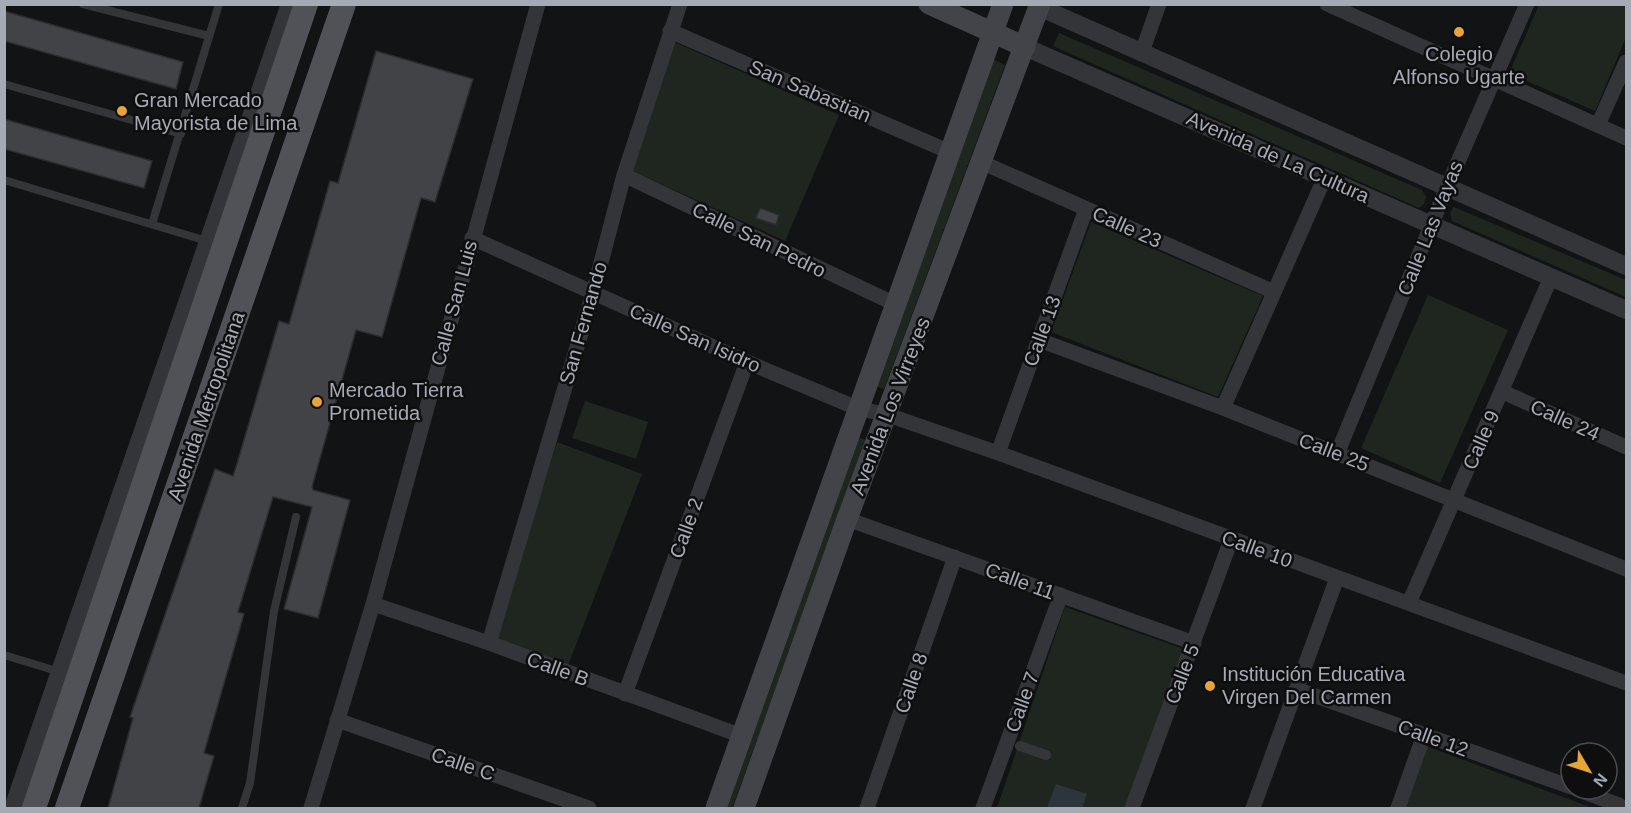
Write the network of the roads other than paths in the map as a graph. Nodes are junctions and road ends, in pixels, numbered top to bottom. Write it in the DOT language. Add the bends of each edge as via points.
graph roads {
  1 [pos="83,4"];
  2 [pos="219,4"];
  3 [pos="290,4"];
  4 [pos="306,4"];
  5 [pos="344,4"];
  6 [pos="538,4"];
  7 [pos="680,4"];
  8 [pos="929,4"];
  9 [pos="1003,4"];
  10 [pos="1159,4"];
  11 [pos="1327,4"];
  12 [pos="1527,4"];
  13 [pos="1037,5"];
  14 [pos="670,31"];
  15 [pos="993,33"];
  16 [pos="209,36"];
  17 [pos="1025,47"];
  18 [pos="1142,52"];
  19 [pos="1626,62"];
  20 [pos="1493,79"];
  21 [pos="4,84"];
  22 [pos="1598,125"];
  23 [pos="181,134"];
  24 [pos="1626,138"];
  25 [pos="950,152"];
  26 [pos="981,162"];
  27 [pos="624,175"];
  28 [pos="1325,177"];
  29 [pos="4,180"];
  30 [pos="1447,187"];
  31 [pos="1086,209"];
  32 [pos="152,224"];
  33 [pos="1432,225"];
  34 [pos="472,238"];
  35 [pos="208,242"];
  36 [pos="1626,266"];
  37 [pos="1551,277"];
  38 [pos="1274,292"];
  39 [pos="593,293"];
  40 [pos="895,304"];
  41 [pos="1626,310"];
  42 [pos="1040,340"];
  43 [pos="747,362"];
  44 [pos="1503,392"];
  45 [pos="857,408"];
  46 [pos="1223,408"];
  47 [pos="888,415"];
  48 [pos="1626,447"];
  49 [pos="998,453"];
  50 [pos="1337,454"];
  51 [pos="1454,499"];
  52 [pos="296,517"];
  53 [pos="848,519"];
  54 [pos="1232,540"];
  55 [pos="955,557"];
  56 [pos="1626,569"];
  57 [pos="1336,578"];
  58 [pos="1061,595"];
  59 [pos="1409,603"];
  60 [pos="373,604"];
  61 [pos="489,643"];
  62 [pos="1194,643"];
  63 [pos="4,655"];
  64 [pos="60,672"];
  65 [pos="1626,683"];
  66 [pos="1296,689"];
  67 [pos="625,694"];
  68 [pos="337,720"];
  69 [pos="1424,735"];
  70 [pos="742,736"];
  71 [pos="1020,746"];
  72 [pos="1046,755"];
  73 [pos="1559,783"];
  74 [pos="13,808"];
  75 [pos="34,808"];
  76 [pos="67,808"];
  77 [pos="242,808"];
  78 [pos="311,808"];
  79 [pos="589,808"];
  80 [pos="716,808"];
  81 [pos="744,808"];
  82 [pos="867,808"];
  83 [pos="983,808"];
  84 [pos="1132,808"];
  85 [pos="1253,808"];
  86 [pos="1398,808"];
  1 -- 16 [label="lane"];
  2 -- 16 [label="lane"];
  3 -- 35 [label="street"];
  4 -- 75 [label="main road, Avenida Metropolitana"];
  5 -- 76 [label="main road, Avenida Metropolitana"];
  6 -- 34 [label="street, Calle San Luis"];
  7 -- 14 [label="street, San Fernando"];
  8 -- 15 [label="main road, Avenida de La Cultura"];
  9 -- 15 [label="main road, Avenida Los Virreyes"];
  10 -- 18 [label="street"];
  11 -- 20 [label="street"];
  12 -- 20 [label="street, Calle Las Vayas"];
  13 -- 17 [label="main road, Avenida Los Virreyes"];
  13 -- 18 [label="street, Avenida de La Cultura"];
  14 -- 25 [label="street, San Sabastian"];
  14 -- 27 [label="street, San Fernando"];
  15 -- 17 [label="main road, Avenida de La Cultura"];
  15 -- 25 [label="main road, Avenida Los Virreyes"];
  16 -- 23 [label="lane"];
  17 -- 26 [label="main road, Avenida Los Virreyes"];
  17 -- 28 [label="street, Avenida de La Cultura"];
  18 -- 30 [label="street, Avenida de La Cultura"];
  19 -- 22 [label="street"];
  20 -- 22 [label="street"];
  20 -- 30 [label="street, Calle Las Vayas"];
  21 -- 23 [label="lane"];
  22 -- 24 [label="street"];
  23 -- 32 [label="lane"];
  25 -- 40 [label="main road, Avenida Los Virreyes"];
  26 -- 31 [label="street, Calle 23"];
  26 -- 47 [label="main road, Avenida Los Virreyes"];
  27 -- 39 [label="street, San Fernando"];
  27 -- 40 [label="street, Calle San Pedro"];
  28 -- 33 [label="street, Avenida de La Cultura"];
  28 -- 38 [label="street"];
  29 -- 32 [label="lane"];
  30 -- 33 [label="street, Calle Las Vayas"];
  30 -- 36 [label="street, Avenida de La Cultura"];
  31 -- 38 [label="street, Calle 23"];
  31 -- 42 [label="street, Calle 13"];
  32 -- 35 [label="lane"];
  33 -- 37 [label="street, Avenida de La Cultura"];
  33 -- 50 [label="street, Calle Las Vayas"];
  34 -- 39 [label="street, Calle San Isidro"];
  34 -- 60 [label="street, Calle San Luis"];
  35 -- 64 [label="street"];
  37 -- 41 [label="street, Avenida de La Cultura"];
  37 -- 44 [label="street, Calle 9"];
  38 -- 46 [label="street"];
  39 -- 43 [label="street, Calle San Isidro"];
  39 -- 61 [label="street, San Fernando"];
  40 -- 45 [label="main road, Avenida Los Virreyes"];
  42 -- 46 [label="street, Calle 25"];
  42 -- 49 [label="street, Calle 13"];
  43 -- 45 [label="street, Calle San Isidro"];
  43 -- 67 [label="street, Calle 2"];
  44 -- 48 [label="street, Calle 24"];
  44 -- 51 [label="street, Calle 9"];
  45 -- 47 [label="street, Calle San Isidro"];
  45 -- 70 [label="main road, Avenida Los Virreyes"];
  46 -- 50 [label="street, Calle 25"];
  47 -- 49 [label="street, Calle 10"];
  47 -- 53 [label="main road, Avenida Los Virreyes"];
  49 -- 54 [label="street, Calle 10"];
  50 -- 51 [label="street, Calle 25"];
  51 -- 56 [label="street, Calle 25"];
  51 -- 59 [label="street, Calle 9"];
  52 -- 77 [label="lane" via="273,611 258,734"];
  53 -- 55 [label="street, Calle 11"];
  53 -- 81 [label="main road, Avenida Los Virreyes"];
  54 -- 57 [label="street, Calle 10"];
  54 -- 62 [label="street, Calle 5"];
  55 -- 58 [label="street, Calle 11"];
  55 -- 82 [label="street, Calle 8"];
  57 -- 59 [label="street, Calle 10"];
  57 -- 66 [label="street"];
  58 -- 62 [label="street, Calle 11"];
  58 -- 83 [label="street, Calle 7"];
  59 -- 65 [label="street, Calle 10"];
  60 -- 61 [label="street, Calle B"];
  60 -- 68 [label="street, Calle San Luis"];
  61 -- 67 [label="street, Calle B"];
  62 -- 84 [label="street, Calle 5"];
  63 -- 64 [label="lane"];
  64 -- 74 [label="street"];
  66 -- 69 [label="street, Calle 12"];
  66 -- 85 [label="street"];
  67 -- 70 [label="street, Calle B"];
  68 -- 78 [label="street, Calle San Luis"];
  68 -- 79 [label="street, Calle C"];
  69 -- 73 [label="street, Calle 12"];
  69 -- 86 [label="street"];
  70 -- 80 [label="main road, Avenida Los Virreyes"];
  71 -- 72 [label="street"];
}
